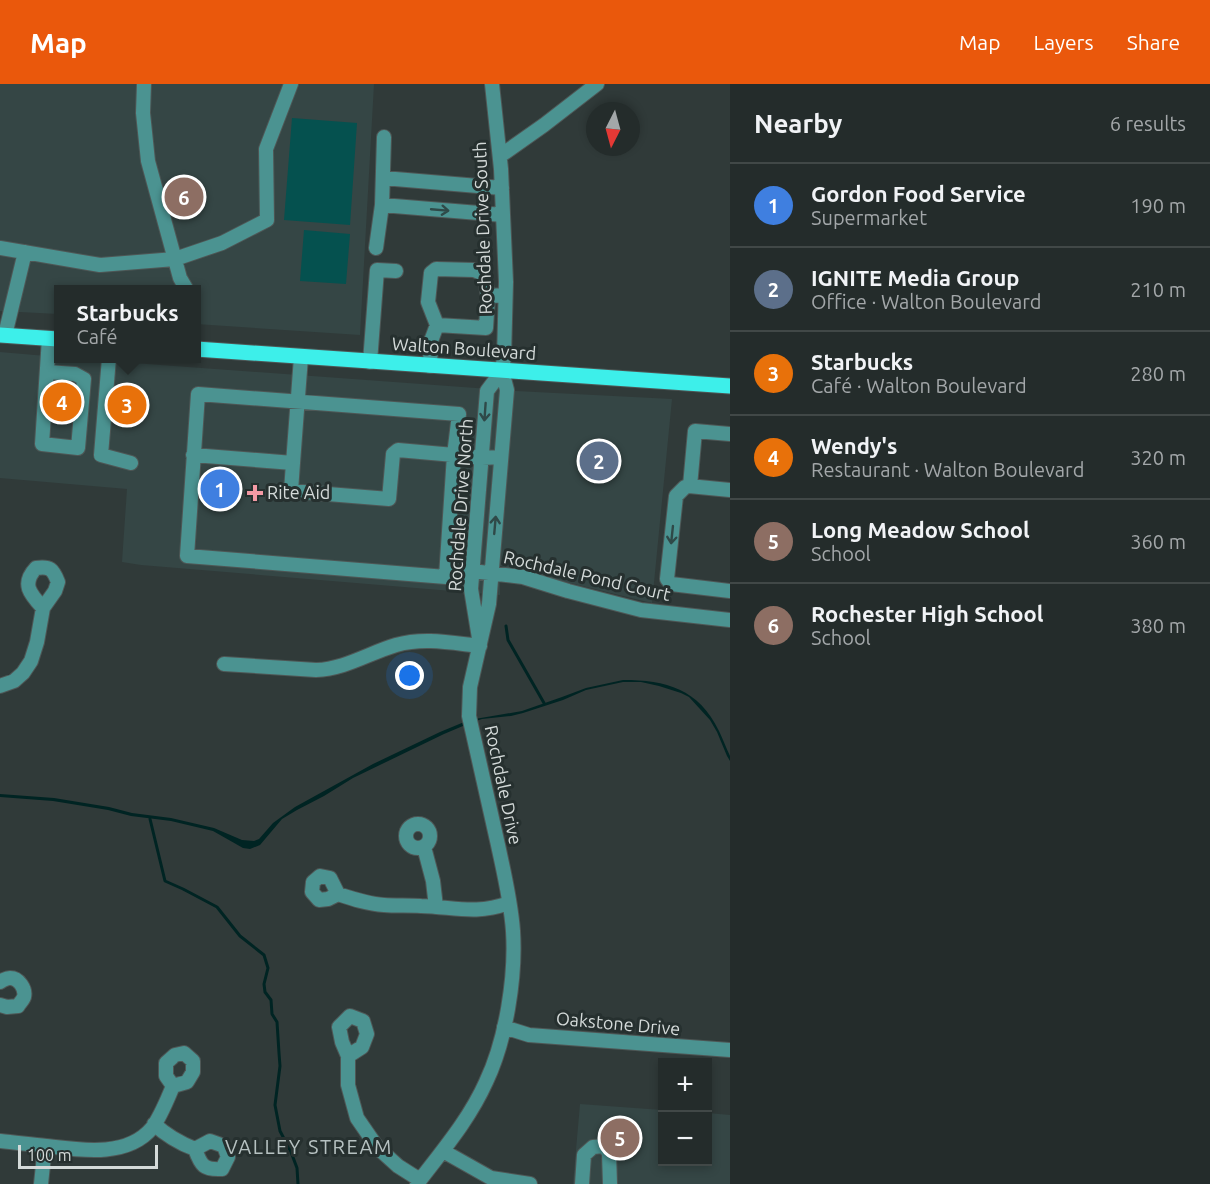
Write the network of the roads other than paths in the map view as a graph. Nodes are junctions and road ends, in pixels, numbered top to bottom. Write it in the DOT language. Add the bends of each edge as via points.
graph roads {
  1 [pos="144,84"];
  2 [pos="291,84"];
  3 [pos="492,84"];
  4 [pos="597,84"];
  5 [pos="384,137"];
  6 [pos="500,156"];
  7 [pos="383,178"];
  8 [pos="502,188"];
  9 [pos="382,205"];
  10 [pos="503,215"];
  11 [pos="0,248"];
  12 [pos="376,248"];
  13 [pos="26,252"];
  14 [pos="175,259"];
  15 [pos="396,271"];
  16 [pos="182,285"];
  17 [pos="488,296"];
  18 [pos="505,296"];
  19 [pos="437,325"];
  20 [pos="3,335"];
  21 [pos="54,339"];
  22 [pos="201,349"];
  23 [pos="301,357"];
  24 [pos="370,362"];
  25 [pos="108,363"];
  26 [pos="430,366"];
  27 [pos="502,371"];
  28 [pos="47,372"];
  29 [pos="730,386"];
  30 [pos="297,400"];
  31 [pos="730,434"];
  32 [pos="193,455"];
  33 [pos="454,455"];
  34 [pos="501,457"];
  35 [pos="482,458"];
  36 [pos="131,463"];
  37 [pos="292,463"];
  38 [pos="690,486"];
  39 [pos="730,490"];
  40 [pos="472,571"];
  41 [pos="491,573"];
  42 [pos="446,577"];
  43 [pos="730,591"];
  44 [pos="43,608"];
  45 [pos="730,620"];
  46 [pos="480,646"];
  47 [pos="224,664"];
  48 [pos="0,686"];
  49 [pos="424,847"];
  50 [pos="338,894"];
  51 [pos="509,903"];
  52 [pos="436,907"];
  53 [pos="0,982"];
  54 [pos="0,1005"];
  55 [pos="504,1027"];
  56 [pos="730,1050"];
  57 [pos="348,1056"];
  58 [pos="173,1086"];
  59 [pos="154,1124"];
  60 [pos="0,1141"];
  61 [pos="45,1146"];
  62 [pos="195,1149"];
  63 [pos="443,1151"];
  64 [pos="419,1182"];
  65 [pos="41,1184"];
  66 [pos="530,1184"];
  67 [pos="582,1184"];
  68 [pos="610,1184"];
  1 -- 14 [label="street" via="148,161"];
  2 -- 14 [label="street" via="266,149 267,220 222,243"];
  3 -- 6 [label="street, Rochdale Drive South"];
  4 -- 6 [label="street"];
  5 -- 7 [label="street"];
  6 -- 8 [label="street, Rochdale Drive South"];
  7 -- 8 [label="street"];
  7 -- 9 [label="street"];
  8 -- 10 [label="street, Rochdale Drive South"];
  9 -- 10 [label="street, one-way"];
  9 -- 12 [label="street"];
  10 -- 18 [label="street, Rochdale Drive South"];
  11 -- 13 [label="street"];
  13 -- 14 [label="street" via="100,264"];
  13 -- 20 [label="street"];
  14 -- 16 [label="street"];
  15 -- 24 [label="street" via="377,270"];
  17 -- 18 [label="street"];
  17 -- 19 [label="street" via="486,328"];
  17 -- 19 [label="street" via="484,274 436,269 431,273 428,302"];
  18 -- 27 [label="street, Rochdale Drive South"];
  19 -- 26 [label="street" via="431,341"];
  20 -- 21 [label="main road"];
  21 -- 28 [label="street"];
  22 -- 23 [label="main road, Walton Boulevard"];
  23 -- 24 [label="main road, Walton Boulevard"];
  23 -- 30 [label="street"];
  24 -- 26 [label="main road, Walton Boulevard"];
  25 -- 36 [label="street" via="101,455"];
  26 -- 27 [label="main road, Walton Boulevard"];
  27 -- 29 [label="main road, Walton Boulevard"];
  27 -- 34 [label="street, Rochdale Drive" via="507,390"];
  27 -- 35 [label="street, Rochdale Drive North, one-way" via="487,391"];
  28 -- 28 [label="street" via="42,444 78,448 84,379 75,374"];
  30 -- 32 [label="street" via="198,393"];
  30 -- 33 [label="street" via="459,414"];
  30 -- 37 [label="street"];
  31 -- 38 [label="street" via="695,431"];
  32 -- 37 [label="street"];
  32 -- 42 [label="street, Rochdale Pond Court" via="187,556"];
  33 -- 35 [label="street"];
  33 -- 37 [label="street" via="398,450 393,454 389,499 291,491"];
  33 -- 42 [label="street"];
  34 -- 35 [label="street"];
  41 -- 34 [label="street, Rochdale Drive, one-way"];
  35 -- 40 [label="street, Rochdale Drive North"];
  38 -- 39 [label="street"];
  38 -- 43 [label="street, one-way" via="676,496 667,579 671,584"];
  40 -- 41 [label="street, Rochdale Pond Court"];
  40 -- 42 [label="street, Rochdale Pond Court"];
  40 -- 46 [label="street, Rochdale Drive North"];
  41 -- 45 [label="street, Rochdale Pond Court" via="640,610"];
  41 -- 46 [label="street, Rochdale Drive"];
  44 -- 48 [label="street" via="31,661 14,681"];
  46 -- 47 [label="street" via="418,641 327,670"];
  46 -- 51 [label="street, Rochdale Drive" via="470,687 471,723"];
  49 -- 52 [label="street"];
  50 -- 52 [label="street" via="373,904"];
  51 -- 52 [label="street" via="471,911"];
  51 -- 55 [label="street, Rochdale Drive" via="514,959"];
  53 -- 54 [label="street" via="15,979 23,987 24,998 18,1006"];
  55 -- 56 [label="street, Oakstone Drive" via="529,1035"];
  55 -- 63 [label="street, Rochdale Drive" via="484,1086"];
  57 -- 64 [label="street" via="348,1085 357,1118 377,1147"];
  58 -- 59 [label="street"];
  59 -- 61 [label="street" via="133,1142 116,1148"];
  59 -- 62 [label="street" via="167,1136"];
  60 -- 61 [label="street"];
  61 -- 65 [label="street"];
  63 -- 64 [label="street, Rochdale Drive"];
  63 -- 66 [label="street" via="491,1178"];
  67 -- 68 [label="street" via="584,1155 592,1147 604,1146 609,1153"];
}
